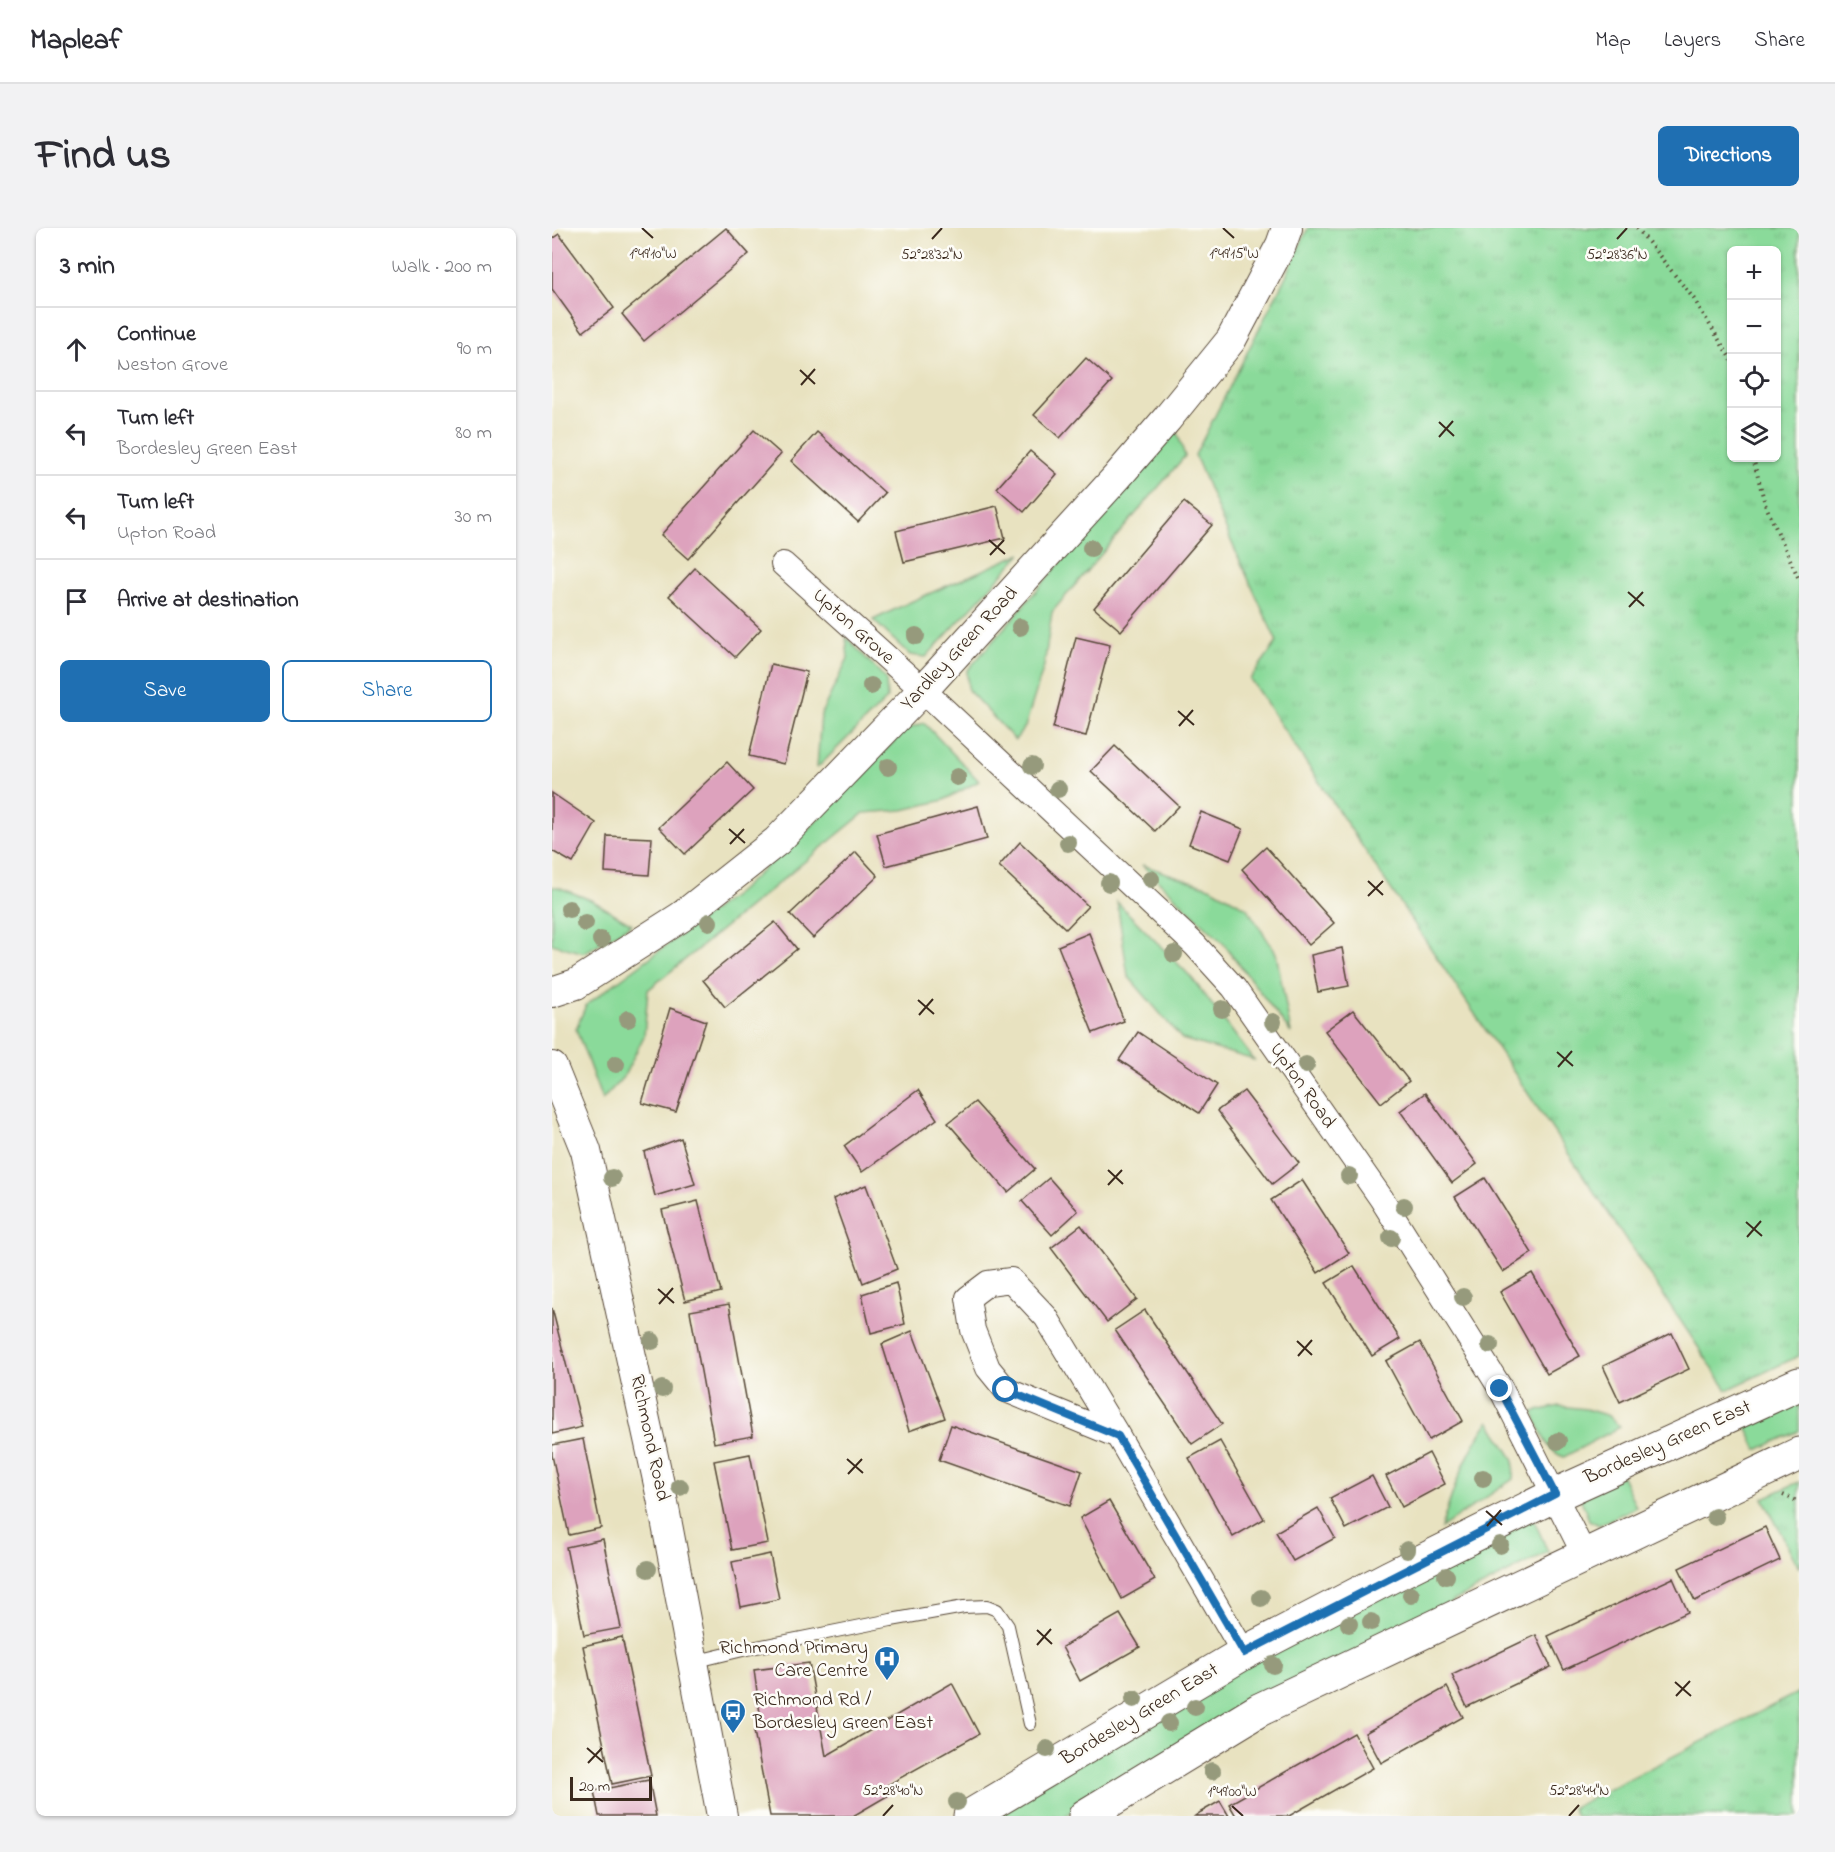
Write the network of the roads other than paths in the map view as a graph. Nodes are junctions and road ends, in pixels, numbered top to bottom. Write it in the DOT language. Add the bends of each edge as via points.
graph roads {
  1 [pos="1287,228"];
  2 [pos="783,564"];
  3 [pos="923,690"];
  4 [pos="552,992"];
  5 [pos="552,1067"];
  6 [pos="1799,1384"];
  7 [pos="1118,1436"];
  8 [pos="1799,1454"];
  9 [pos="1555,1494"];
  10 [pos="1585,1556"];
  11 [pos="1244,1653"];
  12 [pos="693,1662"];
  13 [pos="1030,1724"];
  14 [pos="722,1816"];
  15 [pos="970,1816"];
  16 [pos="1085,1816"];
  1 -- 3 [label="street, Yardley Green Road" via="1231,340 1117,477"];
  2 -- 3 [label="street, Upton Grove"];
  3 -- 4 [label="street, Yardley Green Road" via="777,841 681,917 576,984"];
  3 -- 9 [label="street, Upton Road" via="1195,945 1234,988 1387,1207 1500,1389"];
  5 -- 12 [label="street, Richmond Road" via="586,1151 662,1498"];
  6 -- 9 [label="main road, Bordesley Green East"];
  7 -- 7 [label="street" via="1046,1317 1011,1280 988,1283 968,1299 973,1330 988,1368 1006,1390"];
  7 -- 11 [label="street"];
  8 -- 10 [label="main road"];
  9 -- 10 [label="street, Upton Road"];
  9 -- 11 [label="main road, Bordesley Green East"];
  10 -- 16 [label="main road" via="1259,1710"];
  11 -- 15 [label="main road, Bordesley Green East"];
  12 -- 13 [label="lane" via="891,1620 987,1606 997,1610 1008,1626"];
  12 -- 14 [label="street, Richmond Road"];
}
